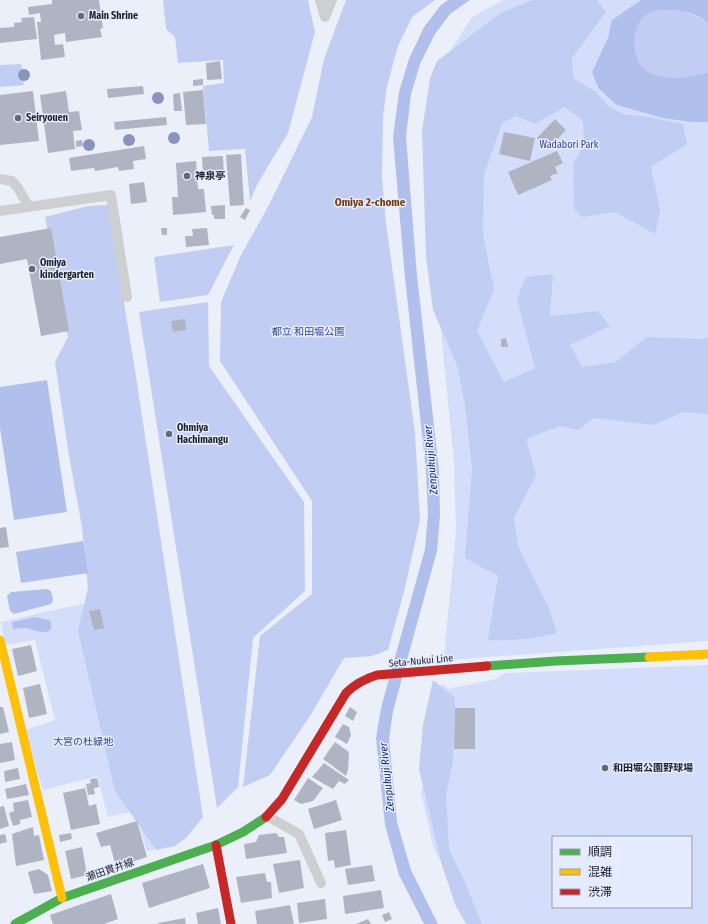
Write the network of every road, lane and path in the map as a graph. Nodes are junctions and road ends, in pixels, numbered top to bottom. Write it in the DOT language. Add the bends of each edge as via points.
graph roads {
  1 [pos="320,0"];
  2 [pos="332,0"];
  3 [pos="0,179"];
  4 [pos="29,207"];
  5 [pos="0,211"];
  6 [pos="127,297"];
  7 [pos="0,640"];
  8 [pos="708,654"];
  9 [pos="267,816"];
  10 [pos="216,845"];
  11 [pos="321,883"];
  12 [pos="62,898"];
  13 [pos="15,924"];
  14 [pos="231,924"];
  1 -- 2 [label="lane" via="325,17"];
  3 -- 4 [label="lane" via="12,181"];
  4 -- 5 [label="lane"];
  4 -- 6 [label="lane" via="111,195"];
  7 -- 12 [label="main road"];
  8 -- 9 [label="main road, Seta-Nukui Line" via="556,661 364,678 346,693 291,785"];
  9 -- 10 [label="main road, Seta-Nukui Line" via="243,832"];
  9 -- 11 [label="lane" via="299,834"];
  10 -- 12 [label="main road, 瀬田貫井線"];
  10 -- 14 [label="main road"];
  12 -- 13 [label="main road, 瀬田貫井線"];
}
